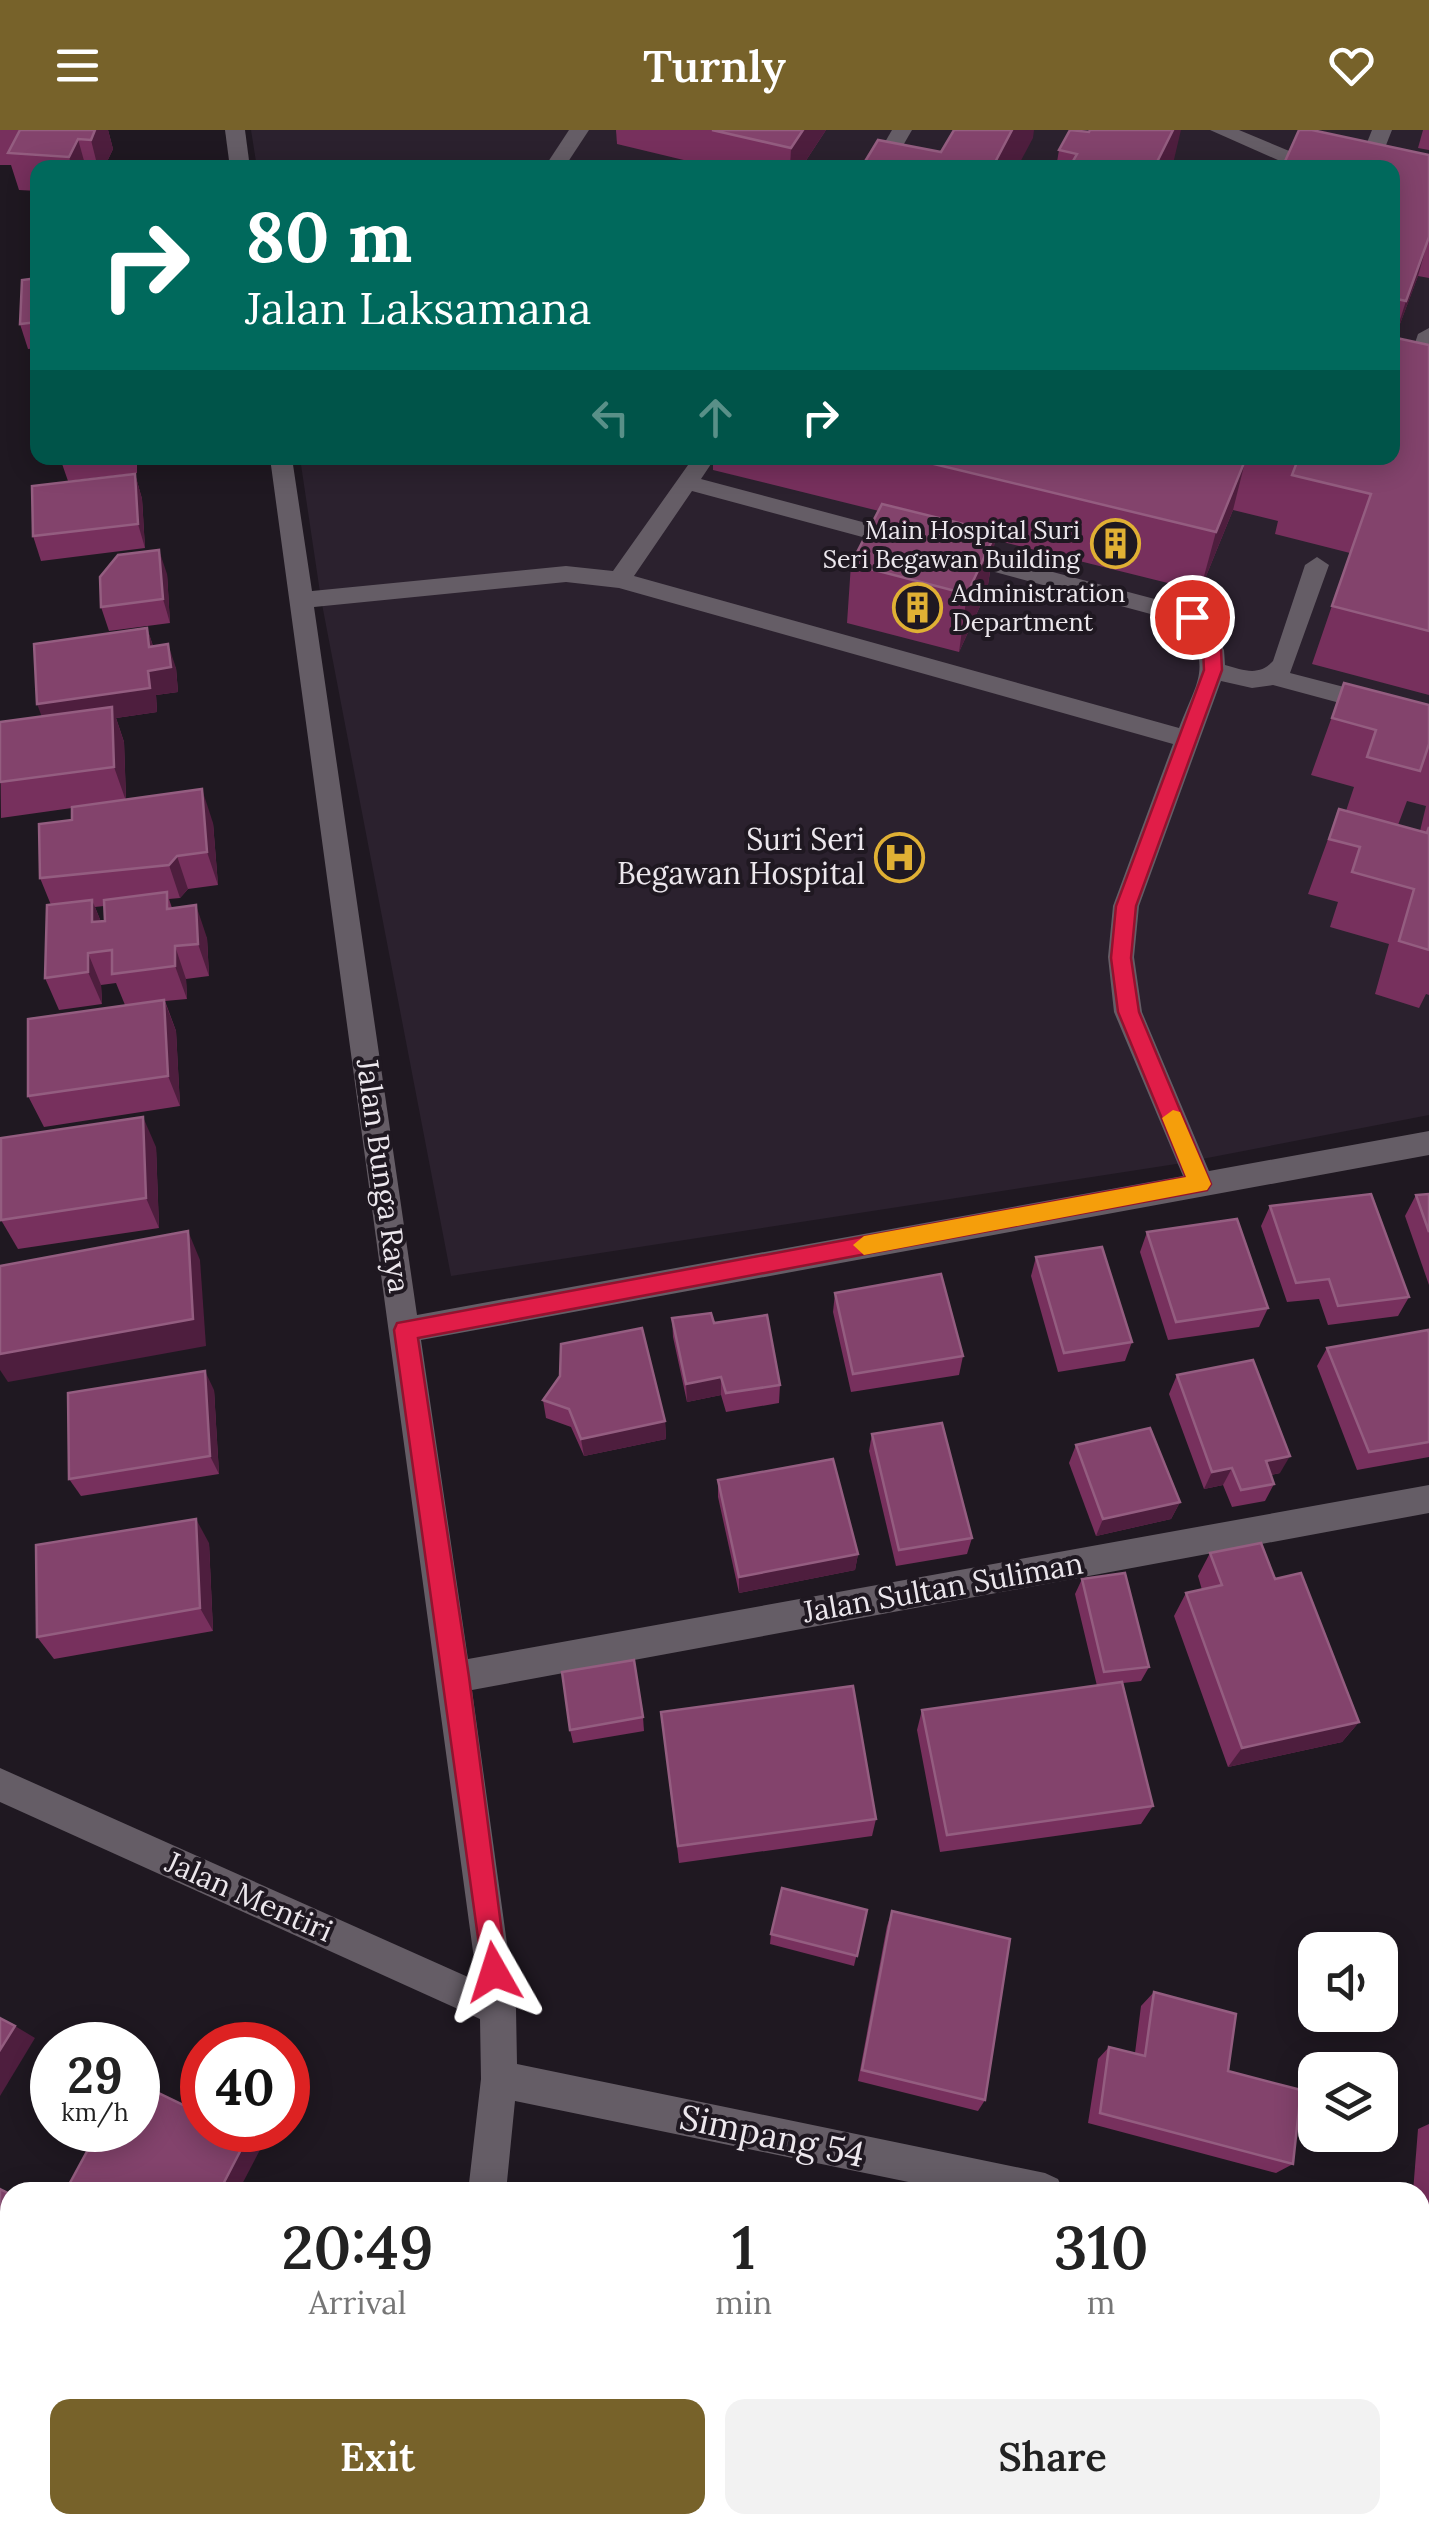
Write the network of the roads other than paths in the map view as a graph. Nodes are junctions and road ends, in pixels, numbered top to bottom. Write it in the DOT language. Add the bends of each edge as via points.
graph roads {
  1 [pos="235,130"];
  2 [pos="579,130"];
  3 [pos="902,130"];
  4 [pos="1220,130"];
  5 [pos="1382,130"];
  6 [pos="239,160"];
  7 [pos="559,160"];
  8 [pos="885,160"];
  9 [pos="1287,160"];
  10 [pos="1370,160"];
  11 [pos="1429,334"];
  12 [pos="1429,389"];
  13 [pos="283,465"];
  14 [pos="700,465"];
  15 [pos="688,483"];
  16 [pos="1317,565"];
  17 [pos="620,580"];
  18 [pos="302,600"];
  19 [pos="1213,670"];
  20 [pos="1275,677"];
  21 [pos="1429,718"];
  22 [pos="1186,739"];
  23 [pos="1429,1143"];
  24 [pos="1200,1184"];
  25 [pos="405,1330"];
  26 [pos="1429,1499"];
  27 [pos="456,1677"];
  28 [pos="0,1785"];
  29 [pos="498,2009"];
  30 [pos="498,2079"];
  31 [pos="488,2182"];
  32 [pos="998,2182"];
  1 -- 6 [label="street"];
  2 -- 7 [label="street"];
  3 -- 8 [label="street"];
  4 -- 9 [label="street"];
  5 -- 10 [label="street"];
  11 -- 12 [label="street" via="1418,370"];
  13 -- 18 [label="street, Jalan Bunga Raya"];
  14 -- 15 [label="street"];
  15 -- 17 [label="street"];
  15 -- 19 [label="street" via="1192,617 1212,650"];
  16 -- 20 [label="street"];
  17 -- 18 [label="street" via="566,574"];
  17 -- 22 [label="street"];
  18 -- 25 [label="street, Jalan Bunga Raya"];
  19 -- 20 [label="street" via="1260,682"];
  19 -- 22 [label="street"];
  20 -- 21 [label="street"];
  22 -- 24 [label="street" via="1126,906 1121,958 1128,1012"];
  23 -- 24 [label="street"];
  24 -- 25 [label="street"];
  25 -- 27 [label="street, Jalan Bunga Raya"];
  26 -- 27 [label="street, Jalan Sultan Suliman"];
  27 -- 29 [label="street, Jalan Bunga Raya"];
  28 -- 29 [label="street, Jalan Mentiri"];
  29 -- 30 [label="street, Jalan Bunga Raya"];
  30 -- 31 [label="street, Jalan Bunga Raya"];
  30 -- 32 [label="street, Simpang 54"];
}
